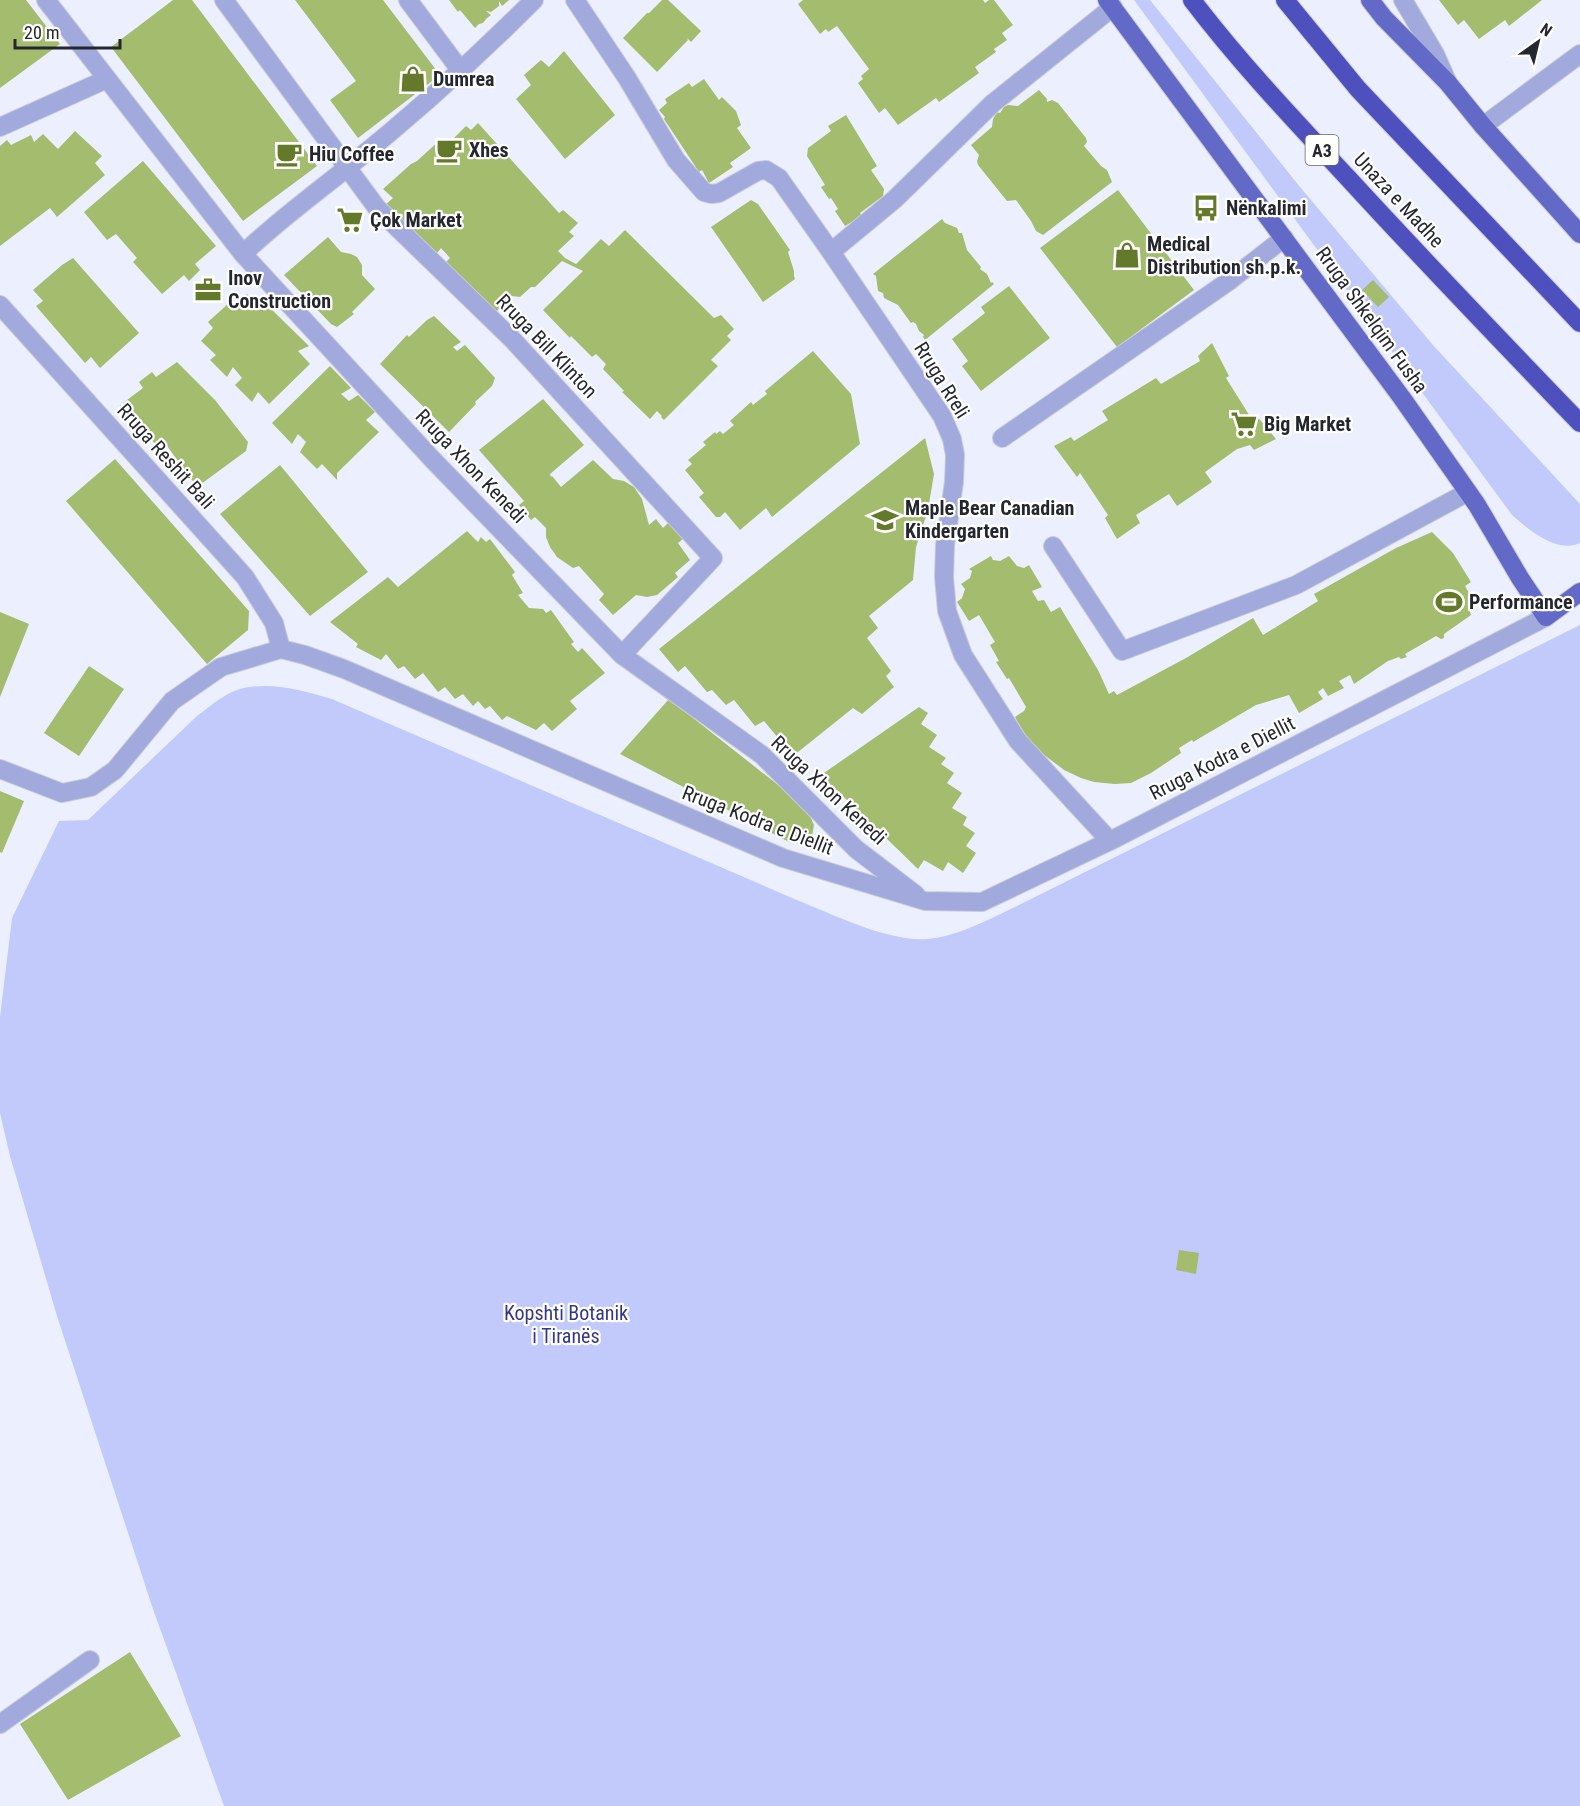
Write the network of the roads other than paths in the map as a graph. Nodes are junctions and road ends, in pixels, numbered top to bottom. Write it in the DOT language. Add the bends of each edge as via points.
graph roads {
  1 [pos="46,0"];
  2 [pos="224,0"];
  3 [pos="408,0"];
  4 [pos="534,0"];
  5 [pos="575,0"];
  6 [pos="1192,0"];
  7 [pos="1286,0"];
  8 [pos="1370,0"];
  9 [pos="1403,0"];
  10 [pos="1110,4"];
  11 [pos="1580,54"];
  12 [pos="461,71"];
  13 [pos="107,80"];
  14 [pos="1448,83"];
  15 [pos="1483,126"];
  16 [pos="0,127"];
  17 [pos="348,167"];
  18 [pos="1580,234"];
  19 [pos="1284,238"];
  20 [pos="831,252"];
  21 [pos="243,254"];
  22 [pos="0,305"];
  23 [pos="1580,323"];
  24 [pos="1580,423"];
  25 [pos="1002,438"];
  26 [pos="1468,492"];
  27 [pos="1053,546"];
  28 [pos="1580,592"];
  29 [pos="1546,617"];
  30 [pos="281,649"];
  31 [pos="622,655"];
  32 [pos="0,769"];
  33 [pos="1110,841"];
  34 [pos="925,901"];
  35 [pos="90,1660"];
  36 [pos="0,1724"];
  1 -- 13 [label="street, Rruga Xhon Kenedi"];
  2 -- 17 [label="street, Rruga Bill Klinton"];
  3 -- 12 [label="street"];
  4 -- 12 [label="street"];
  5 -- 20 [label="street, Rruga Rreli" via="676,160 704,192 718,193 758,171 773,173"];
  6 -- 24 [label="highway, Unaza e Madhe / A3" via="1225,44 1308,136"];
  7 -- 23 [label="highway" via="1358,88"];
  8 -- 14 [label="main road"];
  9 -- 14 [label="street"];
  10 -- 19 [label="main road, Rruga Shkelqim Fusha"];
  10 -- 20 [label="street" via="992,104 895,199"];
  11 -- 15 [label="street"];
  12 -- 17 [label="street"];
  13 -- 16 [label="street"];
  13 -- 21 [label="street, Rruga Xhon Kenedi"];
  14 -- 15 [label="main road"];
  15 -- 18 [label="main road"];
  17 -- 21 [label="street"];
  17 -- 31 [label="street, Rruga Bill Klinton" via="377,208 512,339 713,558"];
  19 -- 25 [label="street" via="1229,281"];
  19 -- 26 [label="main road, Rruga Shkelqim Fusha"];
  20 -- 33 [label="street, Rruga Rreli" via="942,416 952,439 954,482 944,577 947,611 963,655 1018,741"];
  21 -- 31 [label="street, Rruga Xhon Kenedi" via="433,460"];
  22 -- 30 [label="street, Rruga Reshit Bali" via="245,577 274,623"];
  26 -- 27 [label="street" via="1296,585 1122,651"];
  26 -- 29 [label="main road, Rruga Shkelqim Fusha"];
  28 -- 29 [label="main road, Rruga Kodra e Diellit"];
  29 -- 33 [label="street, Rruga Kodra e Diellit"];
  30 -- 32 [label="street" via="221,667 172,701 115,770 91,787 62,794"];
  30 -- 34 [label="street, Rruga Kodra e Diellit" via="344,669 783,858"];
  31 -- 34 [label="street, Rruga Xhon Kenedi" via="762,755 856,849"];
  33 -- 34 [label="street, Rruga Kodra e Diellit" via="982,902"];
  35 -- 36 [label="street"];
}
